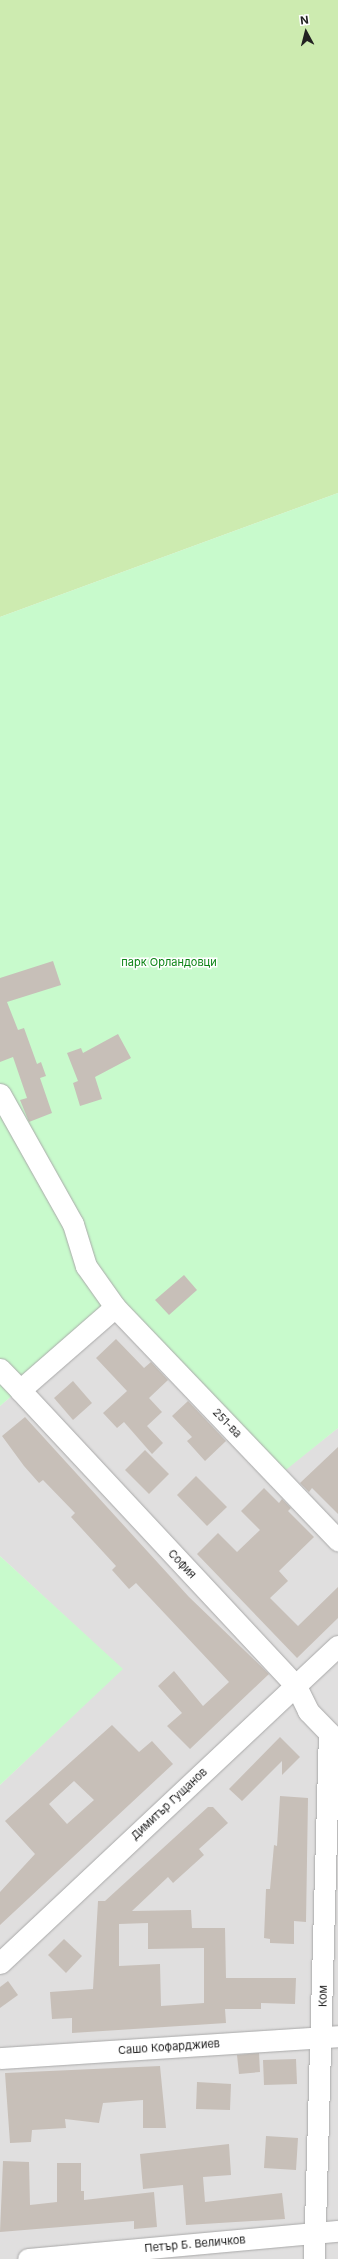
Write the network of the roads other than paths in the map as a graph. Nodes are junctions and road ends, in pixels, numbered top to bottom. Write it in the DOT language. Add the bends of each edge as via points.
graph roads {
  1 [pos="0,1094"];
  2 [pos="115,1307"];
  3 [pos="0,1369"];
  4 [pos="20,1390"];
  5 [pos="338,1540"];
  6 [pos="338,1646"];
  7 [pos="296,1686"];
  8 [pos="334,1738"];
  9 [pos="0,1963"];
  10 [pos="330,2036"];
  11 [pos="0,2058"];
  12 [pos="338,2231"];
  13 [pos="316,2232"];
  14 [pos="101,2256"];
  15 [pos="28,2259"];
  16 [pos="314,2259"];
  1 -- 2 [label="street, 251-ва" via="74,1224 86,1266"];
  2 -- 4 [label="street"];
  2 -- 5 [label="street, 251-ва"];
  3 -- 4 [label="street, София"];
  4 -- 7 [label="street, София"];
  6 -- 7 [label="street, Димитър Гущанов"];
  7 -- 8 [label="street, София" via="308,1711"];
  7 -- 9 [label="street, Димитър Гущанов"];
  8 -- 10 [label="street, Ком"];
  10 -- 11 [label="street, Сашо Кофарджиев"];
  10 -- 13 [label="street, Ком"];
  12 -- 13 [label="street, Петър Б. Величков"];
  13 -- 14 [label="street, Петър Б. Величков"];
  13 -- 16 [label="street, Ком"];
  14 -- 15 [label="street, Петър Б. Величков"];
}
